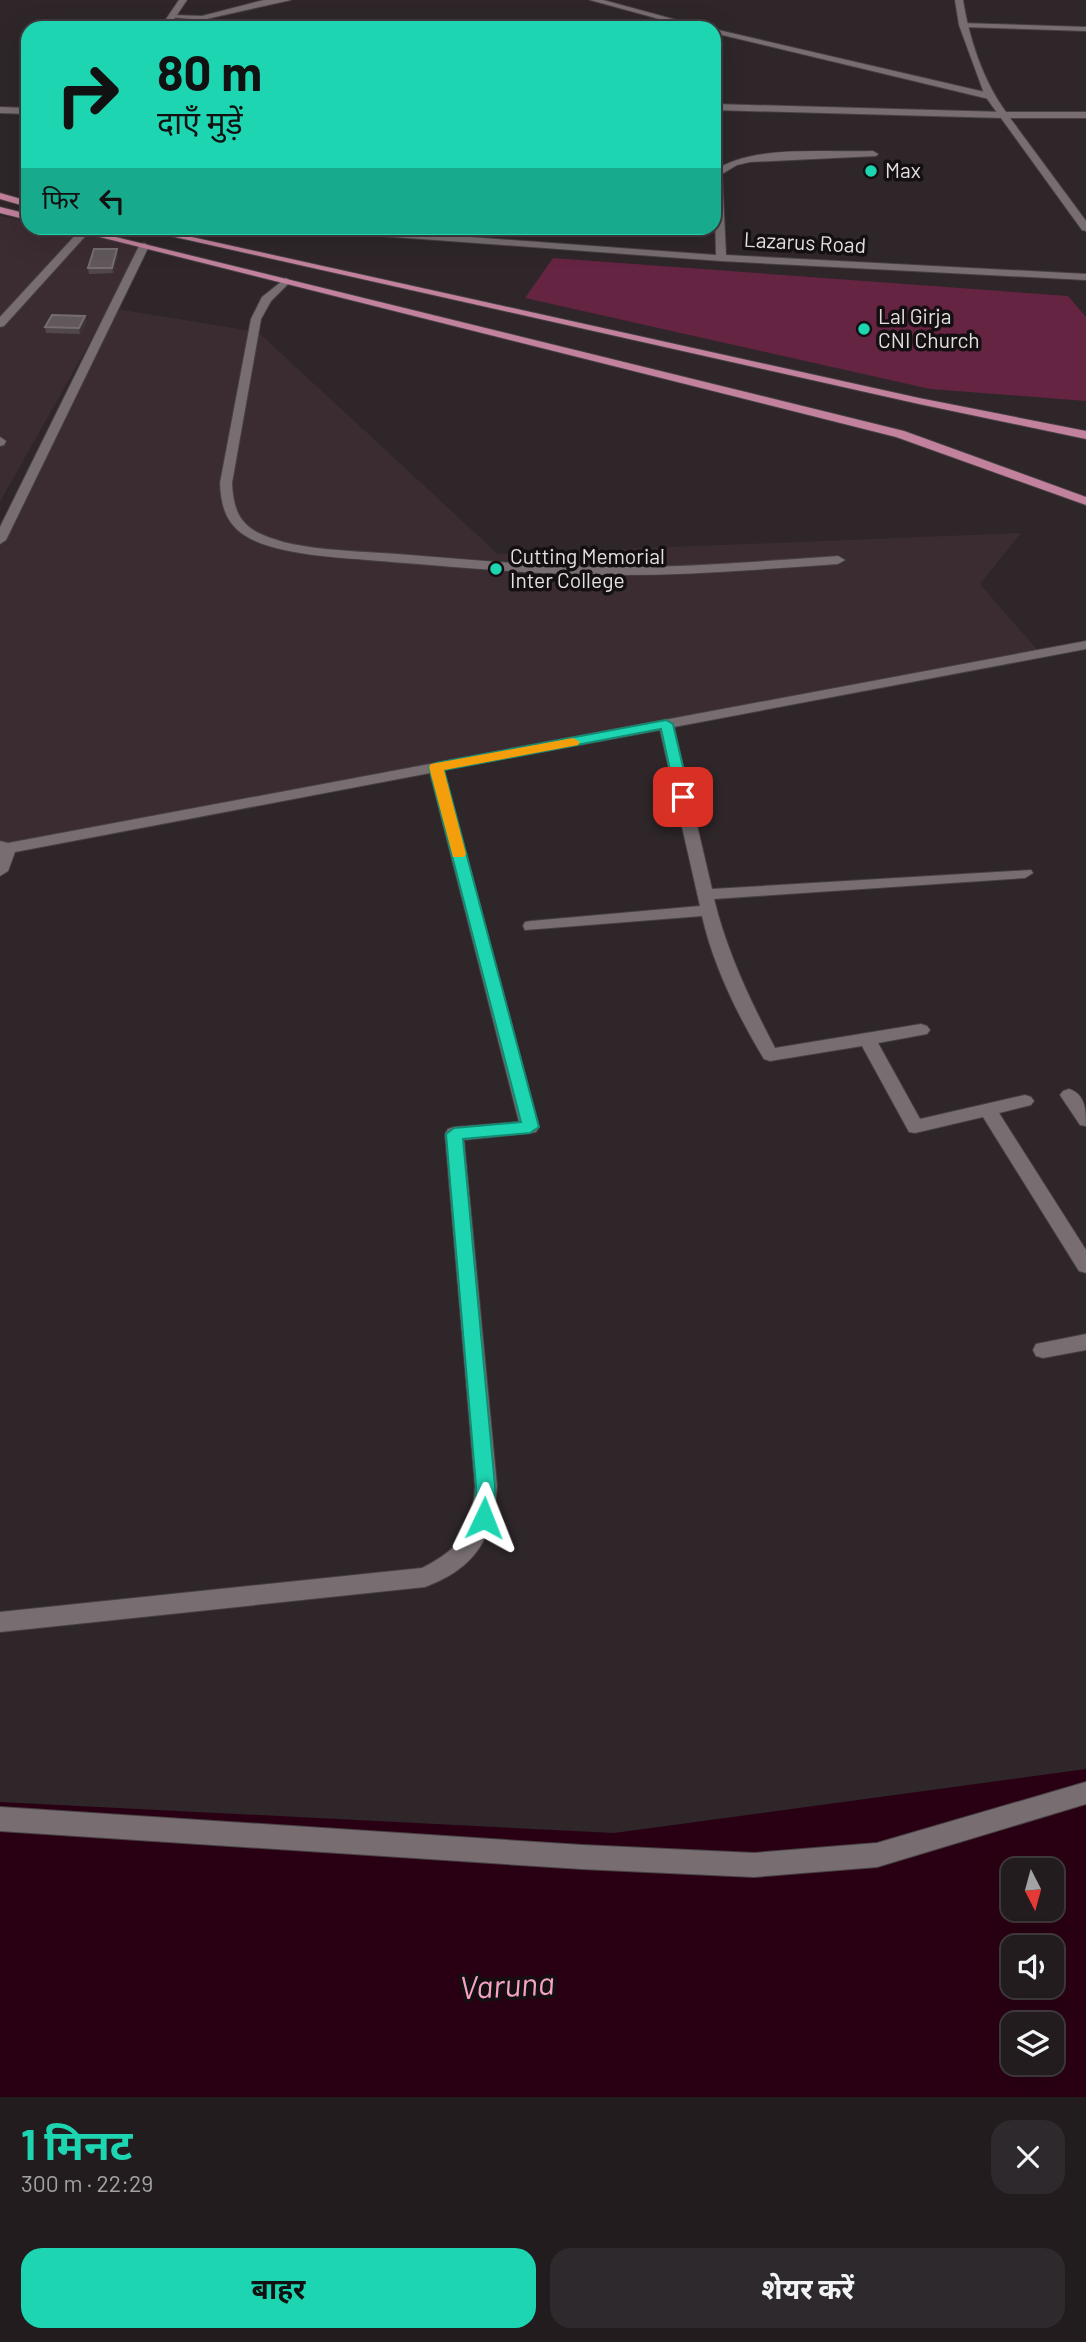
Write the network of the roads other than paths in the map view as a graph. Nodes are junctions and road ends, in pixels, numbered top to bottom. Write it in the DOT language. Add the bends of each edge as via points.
graph roads {
  1 [pos="183,0"];
  2 [pos="287,0"];
  3 [pos="594,0"];
  4 [pos="959,0"];
  5 [pos="173,17"];
  6 [pos="170,21"];
  7 [pos="675,21"];
  8 [pos="963,25"];
  9 [pos="1084,31"];
  10 [pos="721,33"];
  11 [pos="989,96"];
  12 [pos="721,107"];
  13 [pos="0,110"];
  14 [pos="21,111"];
  15 [pos="1003,115"];
  16 [pos="1086,115"];
  17 [pos="873,154"];
  18 [pos="721,170"];
  19 [pos="0,197"];
  20 [pos="21,202"];
  21 [pos="0,210"];
  22 [pos="21,215"];
  23 [pos="1086,228"];
  24 [pos="81,235"];
  25 [pos="101,235"];
  26 [pos="172,235"];
  27 [pos="408,235"];
  28 [pos="720,235"];
  29 [pos="144,246"];
  30 [pos="721,258"];
  31 [pos="1086,277"];
  32 [pos="286,281"];
  33 [pos="0,324"];
  34 [pos="1086,435"];
  35 [pos="1086,501"];
  36 [pos="0,540"];
  37 [pos="838,560"];
  38 [pos="1086,645"];
  39 [pos="666,724"];
  40 [pos="436,767"];
  41 [pos="4,847"];
  42 [pos="0,871"];
  43 [pos="1025,873"];
  44 [pos="707,903"];
  45 [pos="531,926"];
  46 [pos="921,1030"];
  47 [pos="867,1039"];
  48 [pos="1069,1095"];
  49 [pos="1025,1101"];
  50 [pos="988,1110"];
  51 [pos="1086,1120"];
  52 [pos="1084,1261"];
  53 [pos="1086,1342"];
  54 [pos="1043,1350"];
  55 [pos="0,1622"];
  56 [pos="1086,1793"];
  57 [pos="0,1819"];
  1 -- 5 [label="street"];
  2 -- 5 [label="street" via="202,18"];
  3 -- 7 [label="street"];
  4 -- 8 [label="street"];
  5 -- 6 [label="street"];
  8 -- 9 [label="street"];
  8 -- 11 [label="street"];
  10 -- 11 [label="street"];
  11 -- 15 [label="street"];
  12 -- 15 [label="street"];
  13 -- 14 [label="street"];
  15 -- 16 [label="street"];
  15 -- 23 [label="street"];
  17 -- 18 [label="street" via="736,162"];
  19 -- 20 [label="main road"];
  21 -- 22 [label="main road"];
  24 -- 33 [label="street"];
  25 -- 29 [label="main road"];
  26 -- 34 [label="main road"];
  27 -- 30 [label="street, Lazarus Road"];
  28 -- 30 [label="street"];
  29 -- 32 [label="main road"];
  29 -- 36 [label="street"];
  30 -- 31 [label="street, Lazarus Road"];
  32 -- 35 [label="main road" via="900,434"];
  32 -- 37 [label="street" via="266,299 256,319 226,483 227,505 236,523 256,537 334,553 511,567 619,571"];
  38 -- 39 [label="street"];
  39 -- 40 [label="street"];
  39 -- 44 [label="street"];
  40 -- 41 [label="street"];
  40 -- 55 [label="street" via="530,1127 454,1134 486,1486 484,1518 475,1540 454,1563 425,1577"];
  41 -- 42 [label="street"];
  43 -- 44 [label="street"];
  44 -- 45 [label="street"];
  44 -- 47 [label="street" via="715,937 770,1055"];
  46 -- 47 [label="street"];
  47 -- 50 [label="street" via="915,1127"];
  48 -- 51 [label="street"];
  49 -- 50 [label="street"];
  50 -- 52 [label="street"];
  53 -- 54 [label="street"];
  56 -- 57 [label="street" via="877,1855 754,1865"];
}
